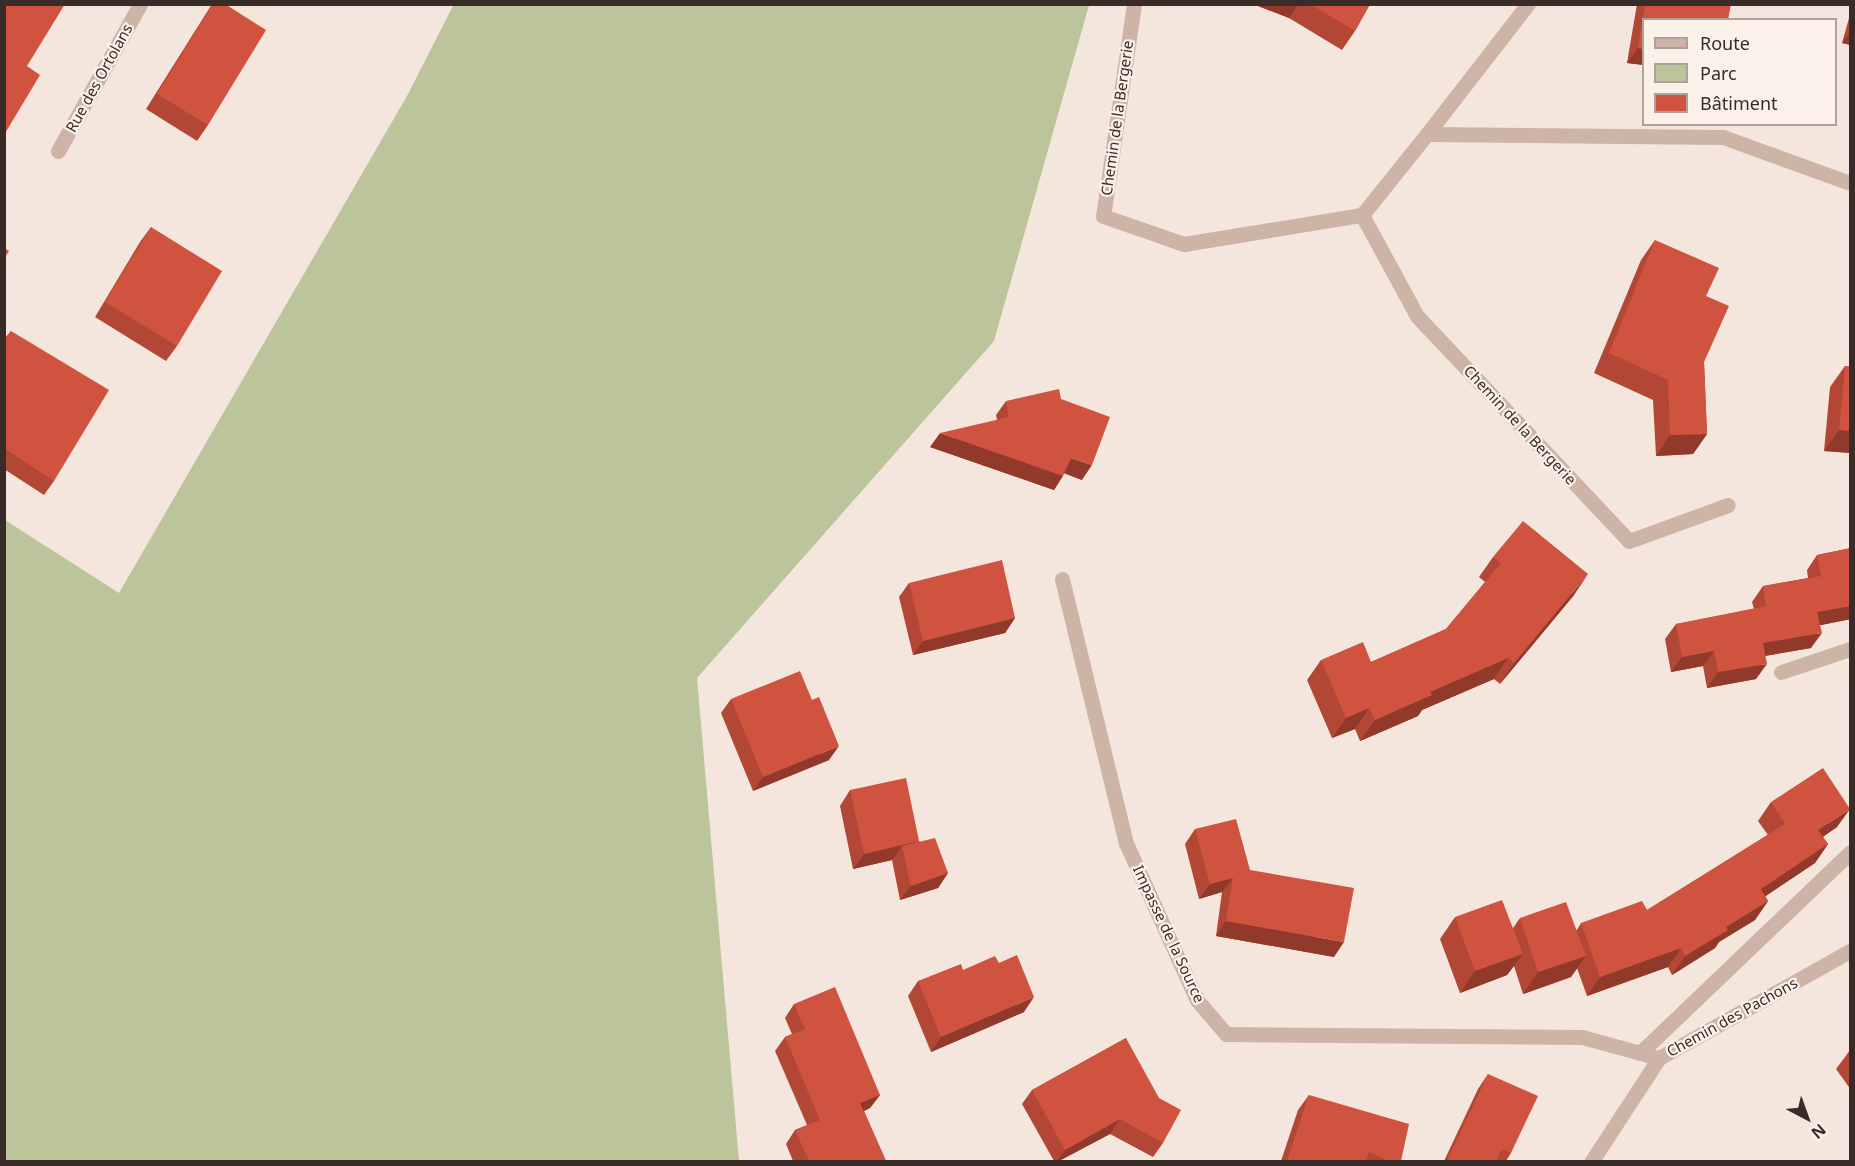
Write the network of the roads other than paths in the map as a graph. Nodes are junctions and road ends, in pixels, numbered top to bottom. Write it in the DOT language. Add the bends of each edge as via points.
graph roads {
  1 [pos="140,4"];
  2 [pos="1134,4"];
  3 [pos="1528,4"];
  4 [pos="1427,134"];
  5 [pos="58,151"];
  6 [pos="1851,183"];
  7 [pos="1362,215"];
  8 [pos="1728,505"];
  9 [pos="1062,579"];
  10 [pos="1851,649"];
  11 [pos="1780,672"];
  12 [pos="1851,852"];
  13 [pos="1851,951"];
  14 [pos="1640,1053"];
  15 [pos="1659,1058"];
  16 [pos="1591,1161"];
  1 -- 5 [label="street, Rue des Ortolans"];
  2 -- 7 [label="street, Chemin de la Bergerie" via="1103,216 1184,244"];
  3 -- 4 [label="street"];
  4 -- 6 [label="street" via="1723,137"];
  4 -- 7 [label="street"];
  7 -- 8 [label="street, Chemin de la Bergerie" via="1417,316 1629,541"];
  9 -- 14 [label="street, Impasse de la Source" via="1126,843 1197,1000 1226,1034 1582,1037"];
  10 -- 11 [label="street"];
  12 -- 14 [label="street"];
  13 -- 15 [label="street, Chemin des Pachons"];
  14 -- 15 [label="street, Impasse de la Source"];
  15 -- 16 [label="street, Chemin des Pachons"];
}
